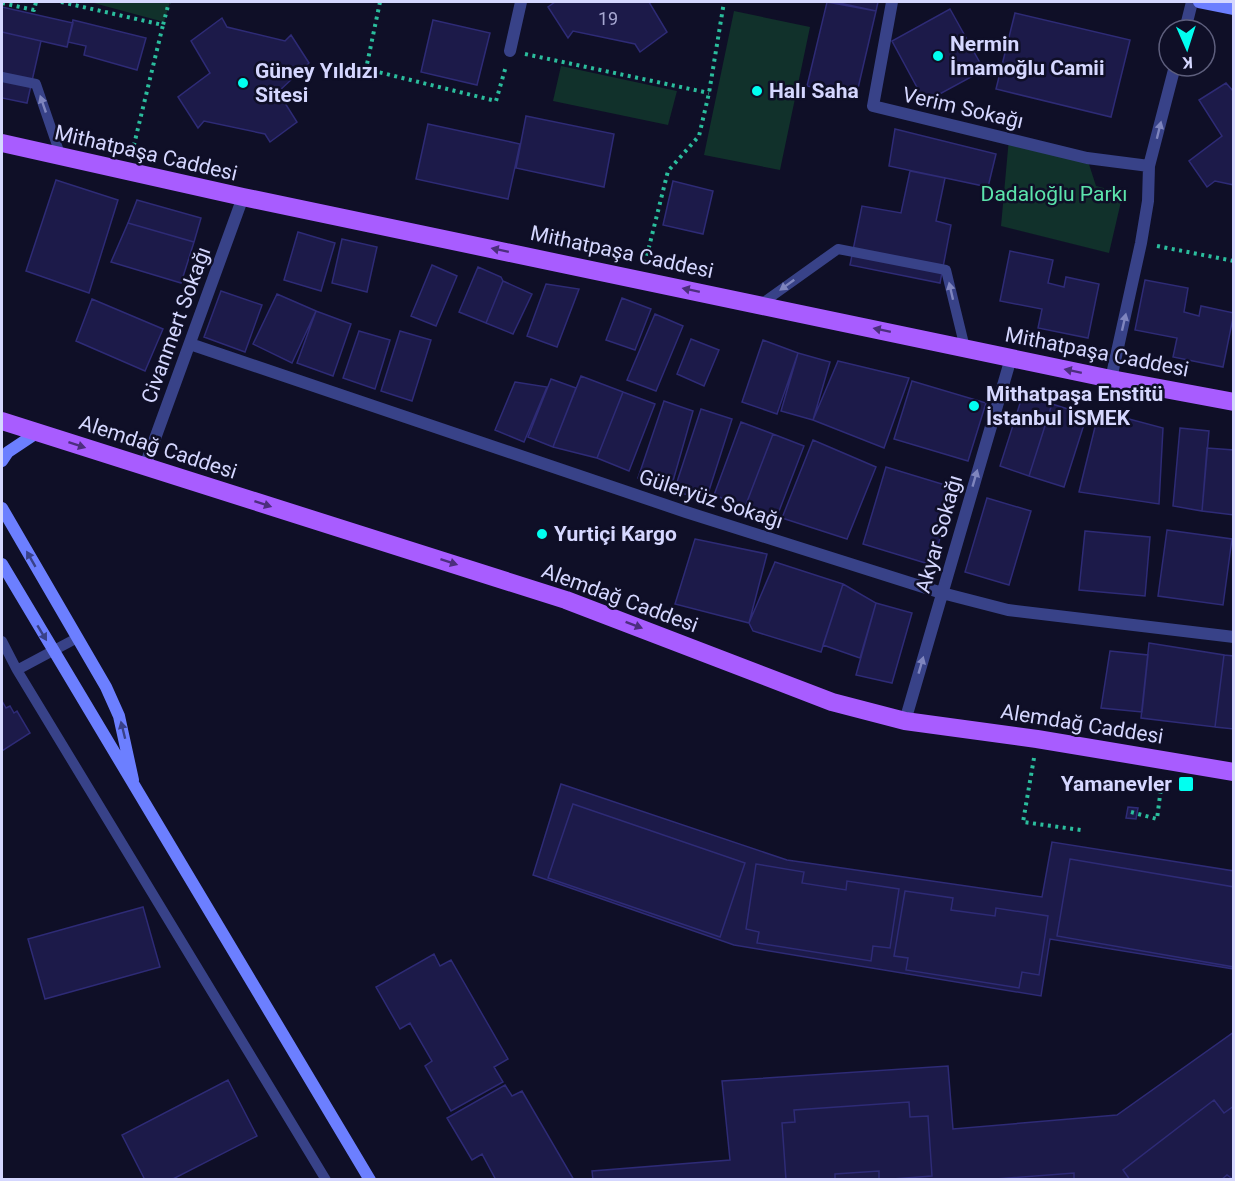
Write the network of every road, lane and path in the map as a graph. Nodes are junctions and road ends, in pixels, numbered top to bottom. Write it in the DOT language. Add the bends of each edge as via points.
graph roads {
  1 [pos="36,2"];
  2 [pos="61,2"];
  3 [pos="169,2"];
  4 [pos="380,2"];
  5 [pos="521,2"];
  6 [pos="724,2"];
  7 [pos="892,2"];
  8 [pos="1192,2"];
  9 [pos="1199,2"];
  10 [pos="2,3"];
  11 [pos="1233,9"];
  12 [pos="1188,18"];
  13 [pos="162,25"];
  14 [pos="510,51"];
  15 [pos="2,77"];
  16 [pos="1172,78"];
  17 [pos="709,93"];
  18 [pos="2,143"];
  19 [pos="61,157"];
  20 [pos="1149,166"];
  21 [pos="127,172"];
  22 [pos="243,197"];
  23 [pos="1141,243"];
  24 [pos="1233,261"];
  25 [pos="640,279"];
  26 [pos="761,304"];
  27 [pos="189,344"];
  28 [pos="965,348"];
  29 [pos="1011,358"];
  30 [pos="1111,379"];
  31 [pos="1233,402"];
  32 [pos="2,421"];
  33 [pos="38,432"];
  34 [pos="2,461"];
  35 [pos="145,466"];
  36 [pos="2,508"];
  37 [pos="2,564"];
  38 [pos="942,593"];
  39 [pos="1233,637"];
  40 [pos="77,638"];
  41 [pos="2,641"];
  42 [pos="53,651"];
  43 [pos="17,670"];
  44 [pos="905,721"];
  45 [pos="1037,739"];
  46 [pos="1165,760"];
  47 [pos="1233,772"];
  48 [pos="134,787"];
  49 [pos="1131,812"];
  50 [pos="1081,830"];
  51 [pos="326,1179"];
  52 [pos="370,1179"];
  1 -- 10 [label="path" via="34,10"];
  2 -- 13 [label="path"];
  3 -- 13 [label="path"];
  4 -- 14 [label="path" via="366,69 496,101"];
  5 -- 14 [label="street"];
  6 -- 17 [label="path"];
  7 -- 20 [label="street, Verim Sokağı" via="873,106 1087,158"];
  8 -- 12 [label="street"];
  9 -- 11 [label="street"];
  13 -- 21 [label="path"];
  14 -- 17 [label="path"];
  19 -- 15 [label="lane, one-way" via="36,84"];
  20 -- 16 [label="street, one-way"];
  17 -- 25 [label="path" via="699,136 668,171"];
  18 -- 19 [label="main road, Mithatpaşa Caddesi"];
  19 -- 21 [label="main road, Mithatpaşa Caddesi"];
  20 -- 23 [label="street"];
  21 -- 22 [label="main road, Mithatpaşa Caddesi"];
  25 -- 22 [label="main road, Mithatpaşa Caddesi, one-way"];
  22 -- 27 [label="street, Civanmert Sokağı"];
  23 -- 24 [label="path"];
  30 -- 23 [label="street, one-way"];
  26 -- 25 [label="main road, Mithatpaşa Caddesi, one-way"];
  28 -- 26 [label="main road, Mithatpaşa Caddesi, one-way"];
  28 -- 26 [label="lane, one-way" via="946,270 838,249"];
  27 -- 35 [label="street, Civanmert Sokağı"];
  27 -- 38 [label="street, Güleryüz Sokağı" via="686,512"];
  28 -- 29 [label="main road, Mithatpaşa Caddesi"];
  30 -- 29 [label="main road, Mithatpaşa Caddesi, one-way"];
  38 -- 29 [label="street, Akyar Sokağı, one-way"];
  30 -- 31 [label="main road, Mithatpaşa Caddesi"];
  32 -- 33 [label="main road, Alemdağ Caddesi"];
  33 -- 34 [label="street" via="8,452"];
  33 -- 35 [label="main road, Alemdağ Caddesi, one-way"];
  35 -- 44 [label="main road, Alemdağ Caddesi, one-way" via="567,600 832,702"];
  40 -- 36 [label="street, one-way"];
  37 -- 42 [label="street, one-way"];
  38 -- 39 [label="street, Güleryüz Sokağı" via="1008,610"];
  44 -- 38 [label="street, Akyar Sokağı, one-way"];
  40 -- 42 [label="lane"];
  48 -- 40 [label="street, one-way" via="119,716"];
  41 -- 43 [label="lane"];
  42 -- 43 [label="lane"];
  42 -- 48 [label="street"];
  43 -- 51 [label="lane"];
  44 -- 45 [label="main road, Alemdağ Caddesi"];
  45 -- 46 [label="main road, Alemdağ Caddesi"];
  45 -- 50 [label="path" via="1023,822"];
  46 -- 47 [label="main road, Alemdağ Caddesi"];
  46 -- 49 [label="path" via="1157,819"];
  48 -- 52 [label="street"];
}
